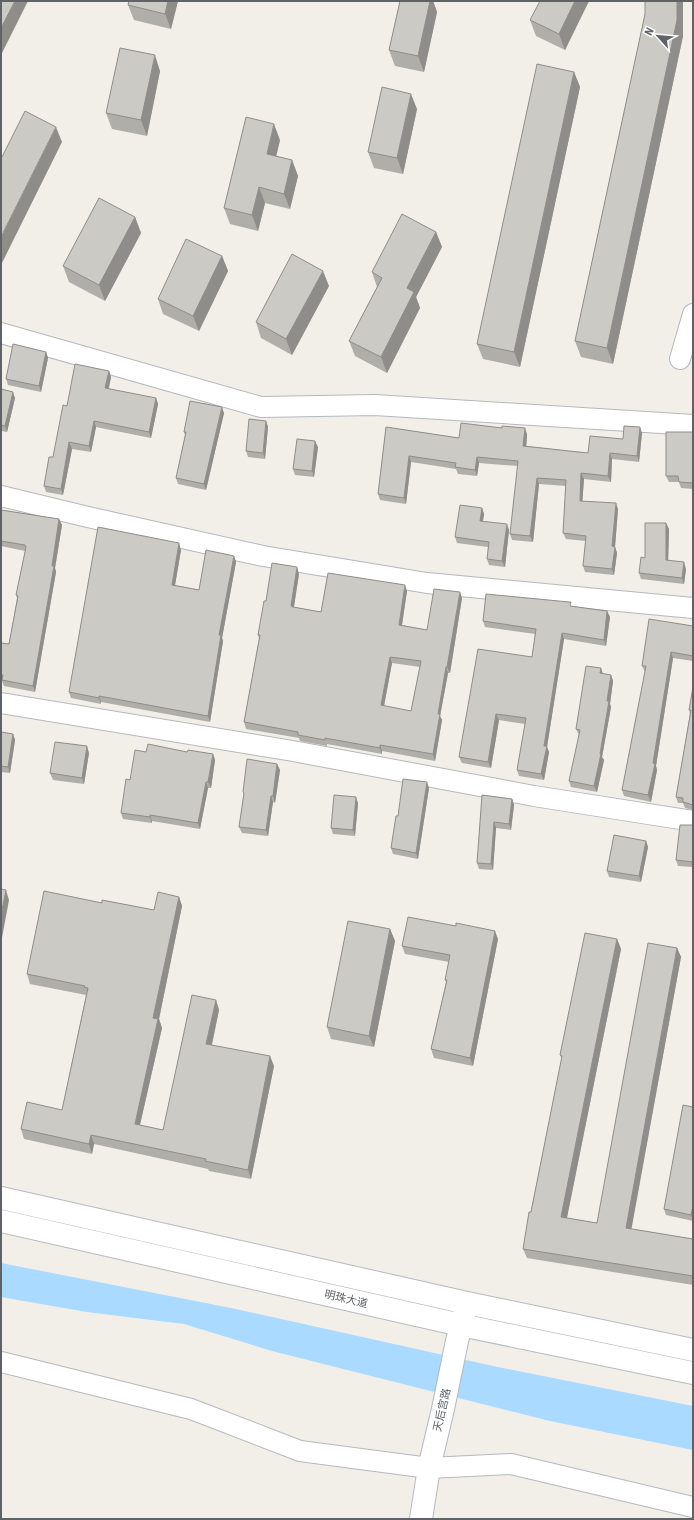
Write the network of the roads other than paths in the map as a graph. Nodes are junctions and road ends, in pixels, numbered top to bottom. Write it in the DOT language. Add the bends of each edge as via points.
graph roads {
  1 [pos="693,314"];
  2 [pos="1,333"];
  3 [pos="680,359"];
  4 [pos="693,425"];
  5 [pos="1,496"];
  6 [pos="693,608"];
  7 [pos="1,703"];
  8 [pos="693,821"];
  9 [pos="1,1198"];
  10 [pos="1,1221"];
  11 [pos="467,1303"];
  12 [pos="459,1333"];
  13 [pos="693,1350"];
  14 [pos="1,1362"];
  15 [pos="693,1373"];
  16 [pos="429,1468"];
  17 [pos="693,1507"];
  18 [pos="421,1519"];
  1 -- 3 [label="street"];
  2 -- 4 [label="street" via="261,407 375,405"];
  5 -- 6 [label="street" via="263,556 427,584"];
  7 -- 8 [label="street" via="293,751 534,796"];
  9 -- 11 [label="main road, 明珠大道"];
  10 -- 12 [label="main road, 明珠大道"];
  11 -- 12 [label="main road, 天后宫路"];
  11 -- 13 [label="main road, 明珠大道"];
  12 -- 15 [label="main road, 明珠大道"];
  12 -- 16 [label="main road, 天后宫路"];
  14 -- 16 [label="street" via="191,1409 300,1451"];
  16 -- 17 [label="street" via="510,1464"];
  16 -- 18 [label="main road, 天后宫路"];
}
